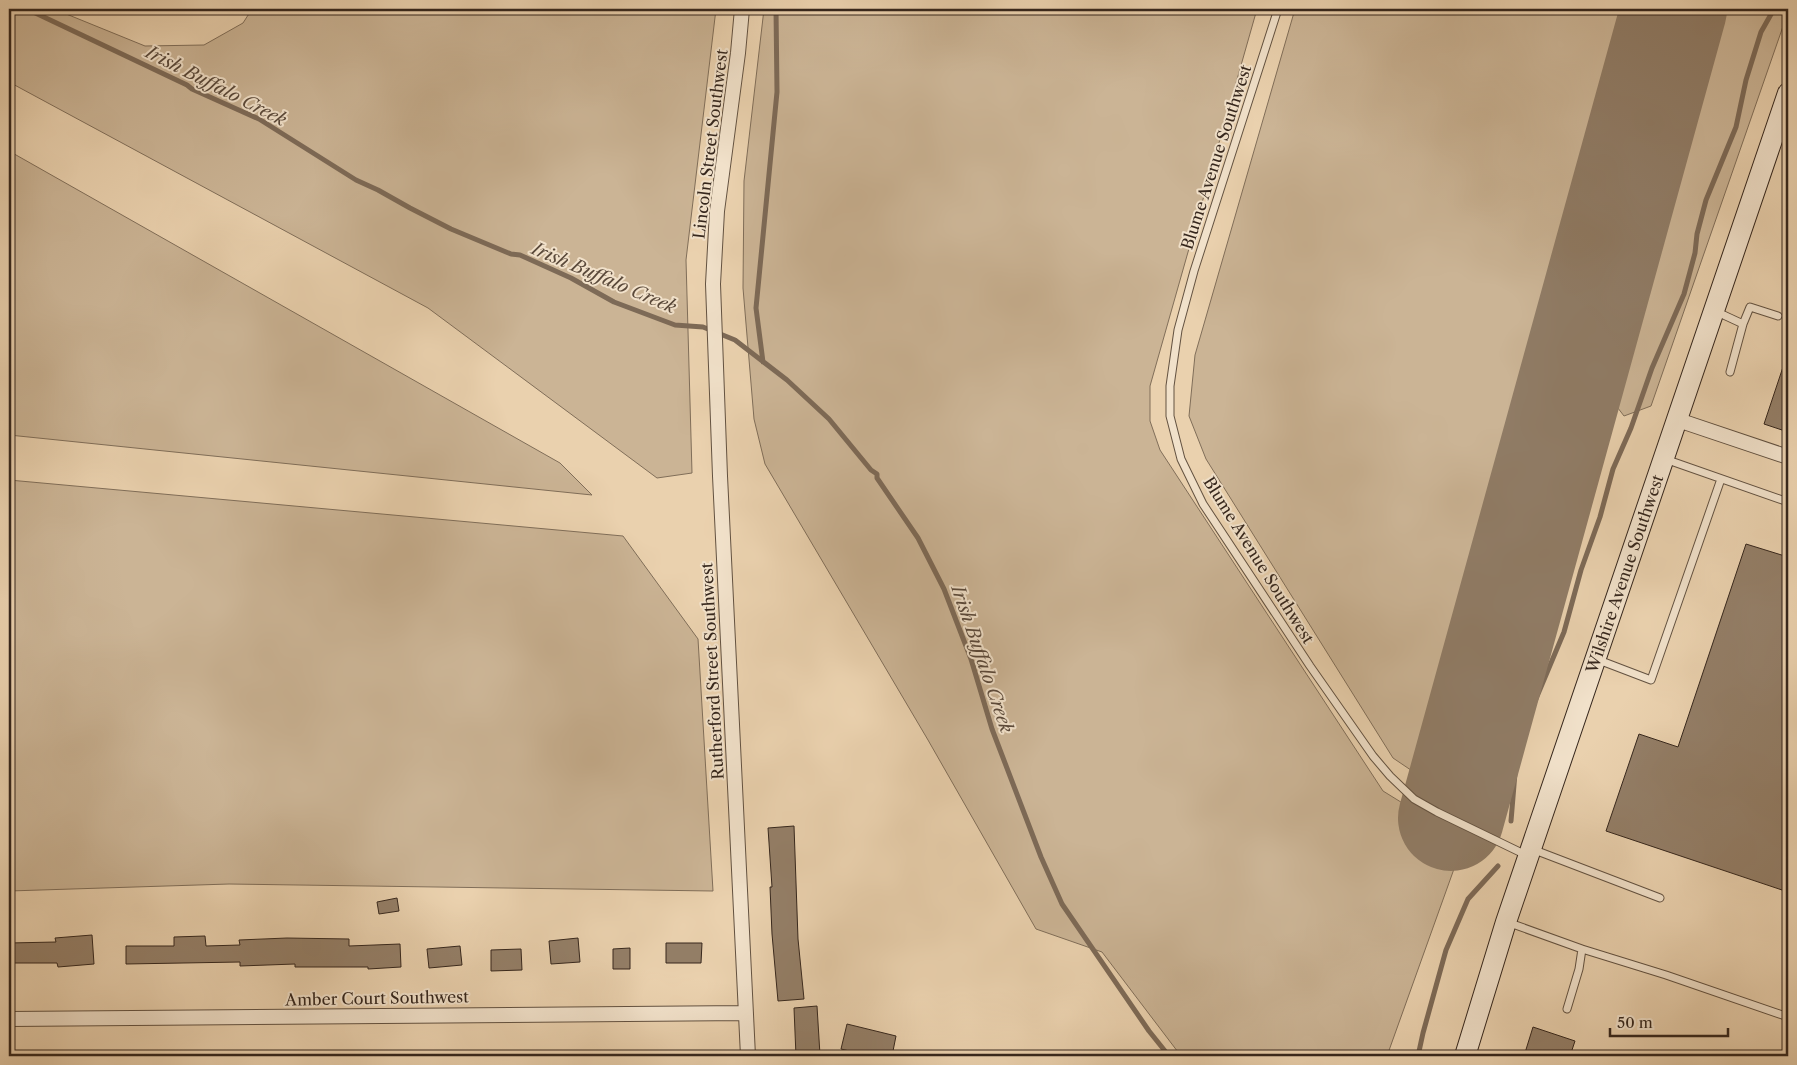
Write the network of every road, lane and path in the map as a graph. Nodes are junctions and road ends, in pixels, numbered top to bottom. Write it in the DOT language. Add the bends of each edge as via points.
graph roads {
  1 [pos="742,9"];
  2 [pos="1278,9"];
  3 [pos="1788,93"];
  4 [pos="714,284"];
  5 [pos="1714,311"];
  6 [pos="1778,316"];
  7 [pos="1743,324"];
  8 [pos="1730,372"];
  9 [pos="1678,420"];
  10 [pos="1788,457"];
  11 [pos="1664,459"];
  12 [pos="1721,479"];
  13 [pos="1788,502"];
  14 [pos="1596,659"];
  15 [pos="1530,852"];
  16 [pos="1660,898"];
  17 [pos="1506,922"];
  18 [pos="1582,949"];
  19 [pos="1567,1009"];
  20 [pos="746,1012"];
  21 [pos="1788,1017"];
  22 [pos="9,1019"];
  23 [pos="748,1056"];
  24 [pos="1465,1056"];
  1 -- 4 [label="street, Lincoln Street Southwest" via="717,211"];
  2 -- 15 [label="lane, Blume Avenue Southwest" via="1178,330 1170,386 1170,416 1181,459 1203,504 1294,642 1390,776 1414,799 1429,808"];
  3 -- 5 [label="street, Wilshire Avenue Southwest"];
  4 -- 20 [label="street, Rutherford Street Southwest" via="716,391"];
  5 -- 7 [label="lane"];
  5 -- 9 [label="street, Wilshire Avenue Southwest"];
  6 -- 7 [label="lane" via="1750,307"];
  7 -- 8 [label="lane"];
  9 -- 10 [label="street"];
  9 -- 11 [label="street, Wilshire Avenue Southwest"];
  11 -- 12 [label="lane"];
  11 -- 14 [label="street, Wilshire Avenue Southwest"];
  12 -- 13 [label="lane"];
  12 -- 14 [label="lane" via="1652,680"];
  14 -- 15 [label="street, Wilshire Avenue Southwest"];
  15 -- 16 [label="lane, Blume Avenue Southwest"];
  15 -- 17 [label="street, Wilshire Avenue Southwest"];
  17 -- 18 [label="lane"];
  17 -- 24 [label="street, Wilshire Avenue Southwest"];
  18 -- 19 [label="lane"];
  18 -- 21 [label="lane"];
  20 -- 22 [label="street, Amber Court Southwest"];
  20 -- 23 [label="street, Rutherford Street Southwest"];
}
